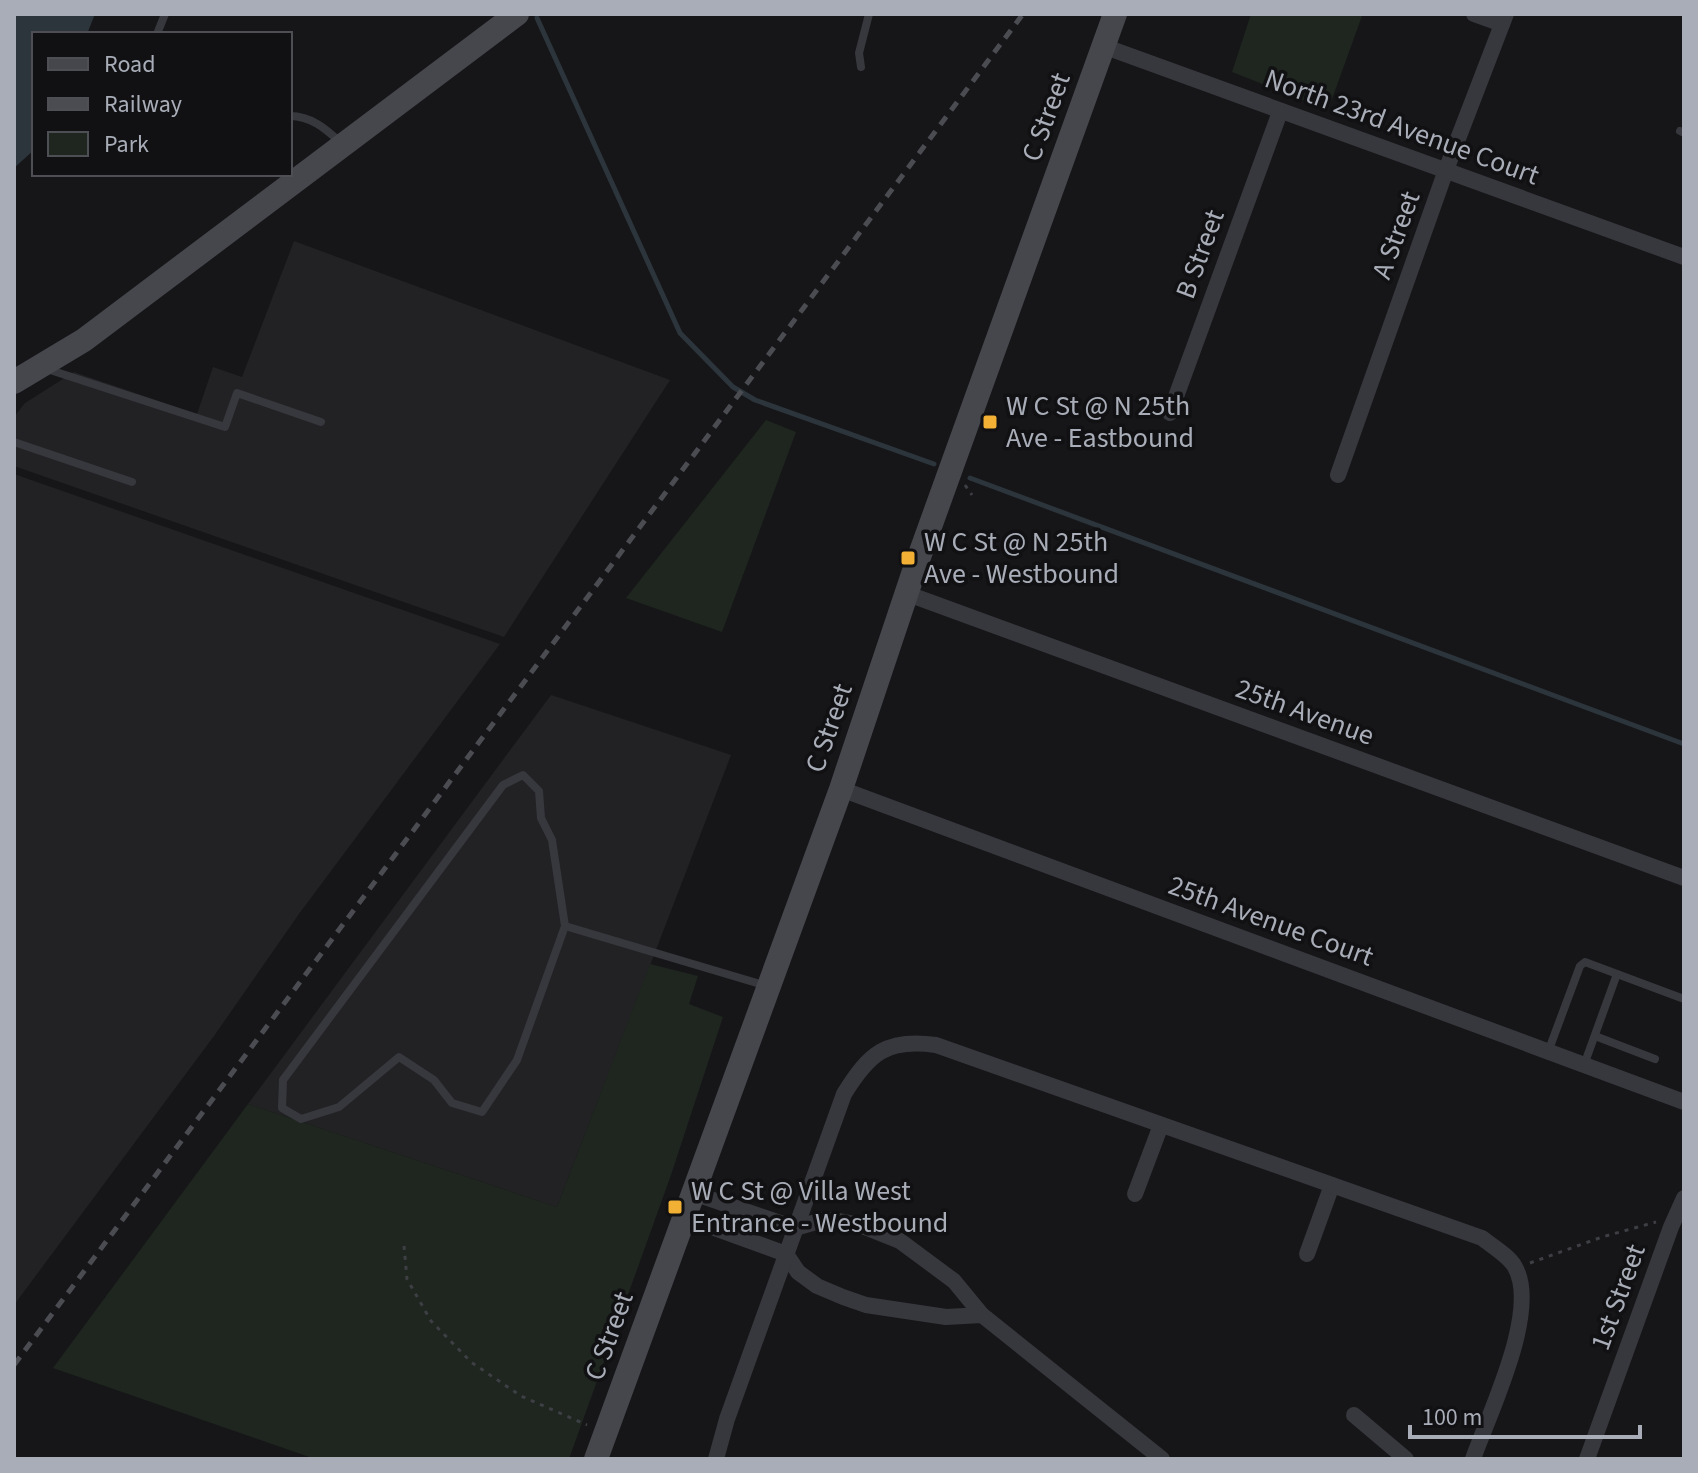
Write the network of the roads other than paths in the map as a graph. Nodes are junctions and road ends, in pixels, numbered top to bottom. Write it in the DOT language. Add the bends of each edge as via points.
graph roads {
  1 [pos="517,14"];
  2 [pos="869,14"];
  3 [pos="1115,14"];
  4 [pos="1474,14"];
  5 [pos="1504,19"];
  6 [pos="1103,46"];
  7 [pos="861,67"];
  8 [pos="1280,112"];
  9 [pos="292,117"];
  10 [pos="344,145"];
  11 [pos="1446,170"];
  12 [pos="1684,257"];
  13 [pos="22,374"];
  14 [pos="1170,413"];
  15 [pos="321,422"];
  16 [pos="14,442"];
  17 [pos="1338,475"];
  18 [pos="132,482"];
  19 [pos="908,594"];
  20 [pos="841,789"];
  21 [pos="1684,878"];
  22 [pos="565,926"];
  23 [pos="1617,974"];
  24 [pos="767,986"];
  25 [pos="1684,999"];
  26 [pos="1595,1036"];
  27 [pos="1548,1052"];
  28 [pos="1655,1059"];
  29 [pos="1584,1065"];
  30 [pos="1684,1102"];
  31 [pos="1161,1125"];
  32 [pos="1332,1185"];
  33 [pos="693,1193"];
  34 [pos="1135,1194"];
  35 [pos="1684,1198"];
  36 [pos="684,1217"];
  37 [pos="795,1228"];
  38 [pos="786,1254"];
  39 [pos="1307,1254"];
  40 [pos="982,1315"];
  41 [pos="1354,1415"];
  42 [pos="596,1459"];
  43 [pos="716,1459"];
  44 [pos="1162,1459"];
  45 [pos="1406,1459"];
  46 [pos="1473,1459"];
  47 [pos="1587,1459"];
  1 -- 10 [label="street"];
  2 -- 7 [label="lane" via="859,53"];
  3 -- 6 [label="street, C Street"];
  4 -- 5 [label="street"];
  5 -- 11 [label="street, A Street"];
  6 -- 8 [label="street, North 23rd Avenue Court"];
  6 -- 19 [label="street, C Street"];
  8 -- 11 [label="street, North 23rd Avenue Court"];
  8 -- 14 [label="street, B Street"];
  9 -- 10 [label="lane" via="322,125"];
  10 -- 13 [label="street" via="84,340"];
  11 -- 12 [label="street, North 23rd Avenue Court"];
  11 -- 17 [label="street, A Street"];
  13 -- 15 [label="lane" via="225,427 237,393"];
  16 -- 18 [label="lane"];
  19 -- 20 [label="street, C Street"];
  19 -- 21 [label="street, 25th Avenue"];
  20 -- 24 [label="street, C Street"];
  20 -- 27 [label="street, 25th Avenue Court"];
  22 -- 22 [label="lane" via="517,1060 482,1112 452,1103 434,1080 399,1057 339,1107 301,1119 282,1108 283,1080 318,1030 503,785 523,775 539,791"];
  22 -- 24 [label="lane"];
  23 -- 25 [label="lane"];
  23 -- 26 [label="lane"];
  23 -- 27 [label="lane" via="1585,962 1580,966"];
  24 -- 33 [label="street, C Street"];
  26 -- 28 [label="lane"];
  26 -- 29 [label="lane"];
  27 -- 29 [label="street, 25th Avenue Court"];
  29 -- 30 [label="street, 25th Avenue Court"];
  31 -- 32 [label="street"];
  31 -- 34 [label="street"];
  31 -- 37 [label="street" via="936,1045 895,1044 872,1057 844,1094"];
  32 -- 39 [label="street"];
  32 -- 46 [label="street" via="1482,1238 1516,1269 1523,1315"];
  33 -- 36 [label="street, C Street"];
  33 -- 37 [label="street"];
  35 -- 47 [label="street, 1st Street"];
  36 -- 38 [label="street"];
  36 -- 42 [label="street, C Street"];
  37 -- 38 [label="street"];
  37 -- 40 [label="street" via="834,1220 900,1241 954,1281"];
  38 -- 40 [label="street" via="817,1286 866,1305 946,1317"];
  38 -- 43 [label="street"];
  40 -- 44 [label="street"];
  41 -- 45 [label="street"];
}
